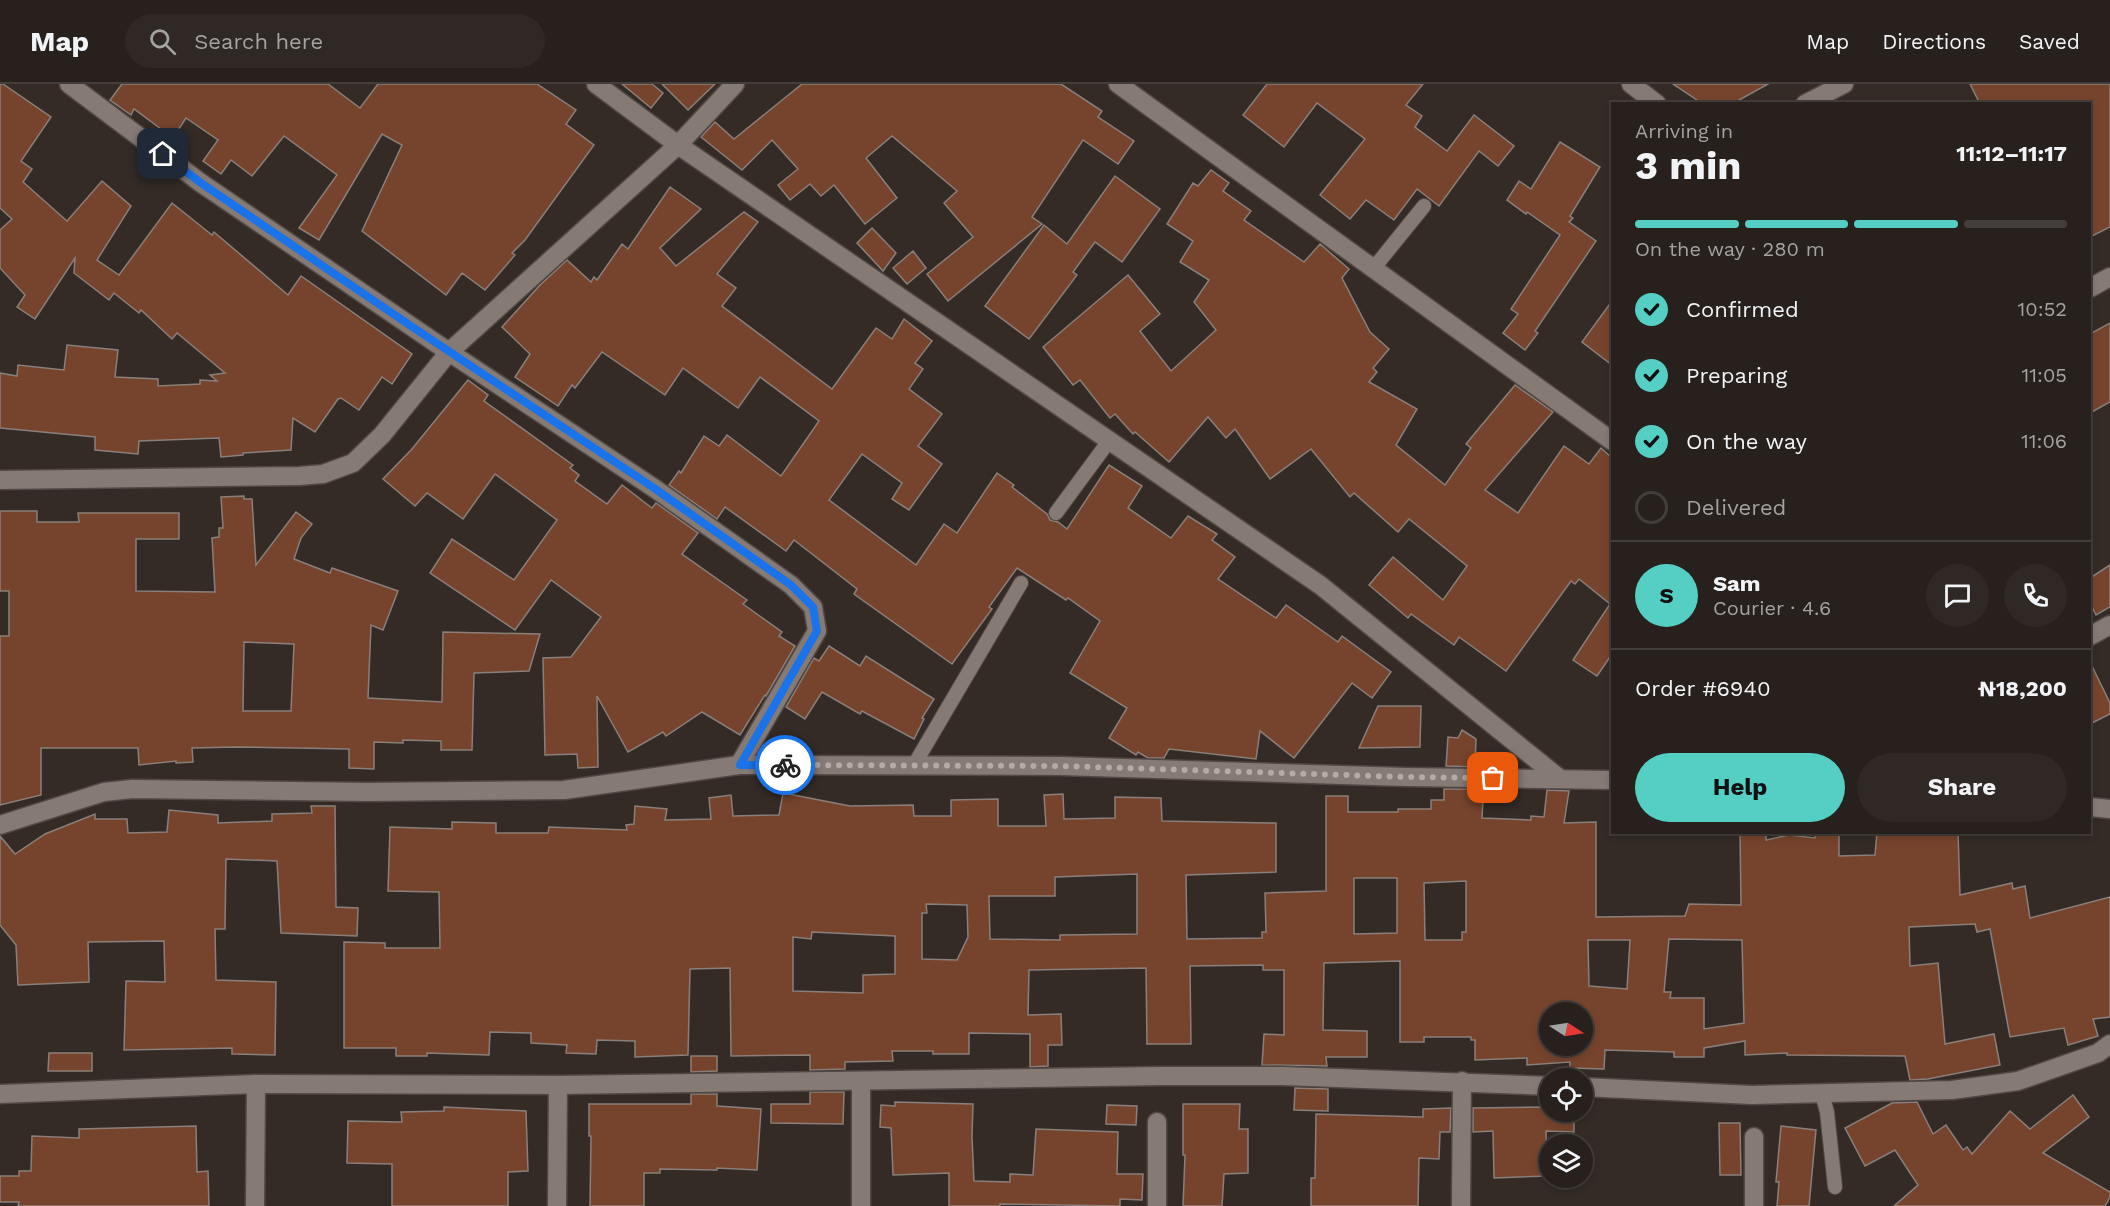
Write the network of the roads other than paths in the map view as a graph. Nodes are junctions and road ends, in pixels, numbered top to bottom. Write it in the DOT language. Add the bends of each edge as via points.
graph roads {
  1 [pos="69,84"];
  2 [pos="597,84"];
  3 [pos="735,84"];
  4 [pos="1118,84"];
  5 [pos="1631,84"];
  6 [pos="1844,84"];
  7 [pos="1654,102"];
  8 [pos="1809,102"];
  9 [pos="678,145"];
  10 [pos="1425,206"];
  11 [pos="1373,269"];
  12 [pos="2110,277"];
  13 [pos="2091,287"];
  14 [pos="449,352"];
  15 [pos="1611,440"];
  16 [pos="1109,441"];
  17 [pos="0,480"];
  18 [pos="1056,513"];
  19 [pos="1021,582"];
  20 [pos="2110,625"];
  21 [pos="2091,635"];
  22 [pos="740,765"];
  23 [pos="914,765"];
  24 [pos="1559,778"];
  25 [pos="1611,780"];
  26 [pos="2091,807"];
  27 [pos="2110,809"];
  28 [pos="0,825"];
  29 [pos="2106,1052"];
  30 [pos="861,1081"];
  31 [pos="1462,1081"];
  32 [pos="256,1084"];
  33 [pos="558,1085"];
  34 [pos="1539,1085"];
  35 [pos="1593,1088"];
  36 [pos="0,1094"];
  37 [pos="1822,1094"];
  38 [pos="1157,1122"];
  39 [pos="1754,1137"];
  40 [pos="1836,1187"];
  41 [pos="255,1206"];
  42 [pos="557,1206"];
  43 [pos="861,1206"];
  44 [pos="1157,1206"];
  45 [pos="1461,1206"];
  46 [pos="1754,1206"];
  1 -- 14 [label="street" via="201,183"];
  2 -- 9 [label="street"];
  3 -- 9 [label="street"];
  4 -- 11 [label="street"];
  5 -- 7 [label="street"];
  6 -- 8 [label="street"];
  9 -- 14 [label="street"];
  9 -- 16 [label="street"];
  10 -- 11 [label="lane"];
  11 -- 15 [label="street"];
  12 -- 13 [label="street"];
  14 -- 17 [label="street" via="382,435 353,463 323,474"];
  14 -- 22 [label="street" via="654,488 791,585 813,607 817,631"];
  16 -- 18 [label="lane"];
  16 -- 24 [label="street" via="1320,585"];
  19 -- 23 [label="lane"];
  20 -- 21 [label="street"];
  22 -- 23 [label="street"];
  22 -- 28 [label="street" via="564,790 132,789 104,792"];
  23 -- 24 [label="street"];
  24 -- 25 [label="street"];
  26 -- 27 [label="street"];
  29 -- 37 [label="street" via="2018,1082 1952,1090"];
  30 -- 31 [label="street" via="1282,1076"];
  30 -- 33 [label="street"];
  30 -- 43 [label="street"];
  31 -- 34 [label="street"];
  31 -- 45 [label="street"];
  32 -- 33 [label="street"];
  32 -- 36 [label="street"];
  32 -- 41 [label="street"];
  33 -- 42 [label="street"];
  35 -- 37 [label="street"];
  37 -- 40 [label="lane"];
  38 -- 44 [label="street"];
  39 -- 46 [label="street"];
}
